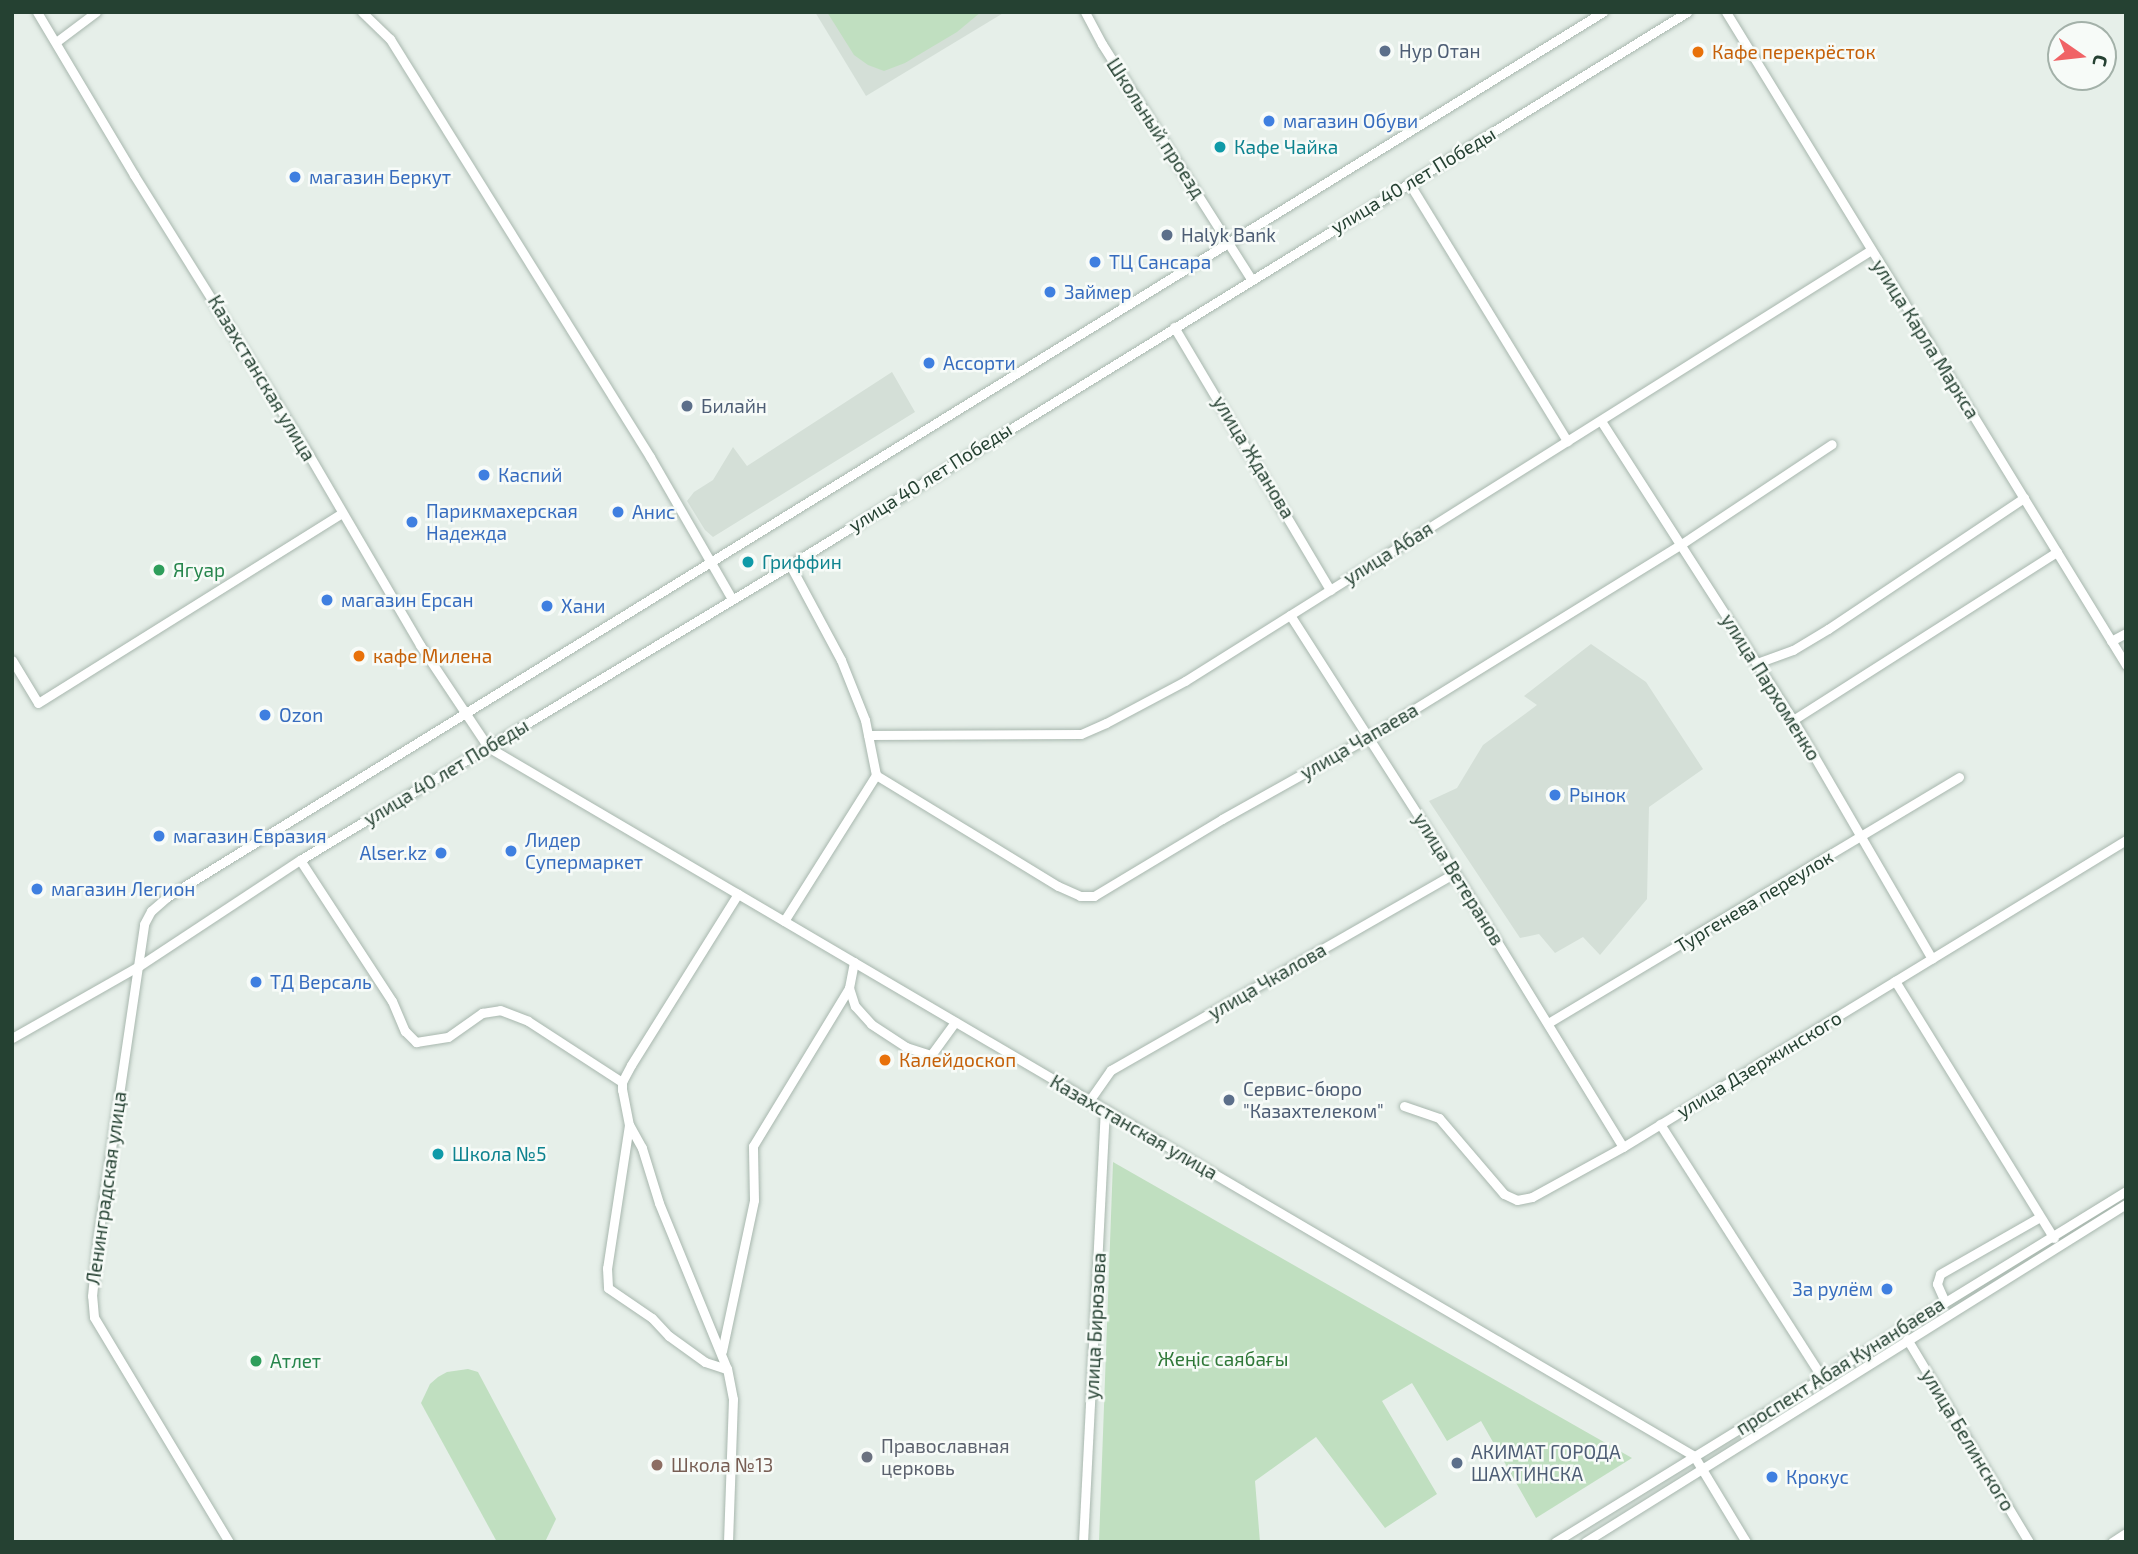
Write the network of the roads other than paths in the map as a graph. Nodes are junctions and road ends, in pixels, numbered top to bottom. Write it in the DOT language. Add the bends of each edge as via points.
graph roads {
  1 [pos="37,12"];
  2 [pos="96,12"];
  3 [pos="362,12"];
  4 [pos="1085,12"];
  5 [pos="1603,12"];
  6 [pos="1687,12"];
  7 [pos="1727,12"];
  8 [pos="56,42"];
  9 [pos="1409,183"];
  10 [pos="1230,243"];
  11 [pos="1871,250"];
  12 [pos="1251,279"];
  13 [pos="1174,327"];
  14 [pos="1601,421"];
  15 [pos="1567,441"];
  16 [pos="1832,444"];
  17 [pos="2024,498"];
  18 [pos="342,513"];
  19 [pos="1680,545"];
  20 [pos="2057,552"];
  21 [pos="712,564"];
  22 [pos="790,565"];
  23 [pos="1330,590"];
  24 [pos="732,599"];
  25 [pos="1290,615"];
  26 [pos="2126,633"];
  27 [pos="2111,641"];
  28 [pos="12,660"];
  29 [pos="1757,663"];
  30 [pos="2126,665"];
  31 [pos="465,716"];
  32 [pos="1793,720"];
  33 [pos="868,735"];
  34 [pos="1369,737"];
  35 [pos="488,747"];
  36 [pos="876,775"];
  37 [pos="1959,777"];
  38 [pos="1860,837"];
  39 [pos="2126,840"];
  40 [pos="300,860"];
  41 [pos="1455,873"];
  42 [pos="738,894"];
  43 [pos="784,921"];
  44 [pos="1932,959"];
  45 [pos="854,962"];
  46 [pos="139,965"];
  47 [pos="1895,981"];
  48 [pos="849,988"];
  49 [pos="956,1022"];
  50 [pos="1548,1023"];
  51 [pos="12,1038"];
  52 [pos="622,1082"];
  53 [pos="1089,1101"];
  54 [pos="1404,1106"];
  55 [pos="1105,1110"];
  56 [pos="1660,1124"];
  57 [pos="629,1125"];
  58 [pos="1623,1147"];
  59 [pos="2126,1191"];
  60 [pos="2126,1204"];
  61 [pos="2040,1217"];
  62 [pos="2056,1240"];
  63 [pos="1945,1302"];
  64 [pos="1907,1339"];
  65 [pos="722,1352"];
  66 [pos="727,1369"];
  67 [pos="1822,1377"];
  68 [pos="1694,1457"];
  69 [pos="1702,1470"];
  70 [pos="2126,1533"];
  71 [pos="229,1542"];
  72 [pos="729,1542"];
  73 [pos="1083,1542"];
  74 [pos="1555,1542"];
  75 [pos="1585,1542"];
  76 [pos="1746,1542"];
  77 [pos="2029,1542"];
  78 [pos="2112,1542"];
  1 -- 8 [label="street, Казахстанская улица"];
  2 -- 8 [label="street"];
  3 -- 21 [label="street" via="390,39 561,311"];
  4 -- 10 [label="street, Школьный проезд"];
  5 -- 10 [label="street, улица 40 лет Победы"];
  6 -- 9 [label="street, улица 40 лет Победы"];
  7 -- 11 [label="street, улица Карла Маркса"];
  8 -- 18 [label="street, Казахстанская улица"];
  9 -- 12 [label="street, улица 40 лет Победы"];
  9 -- 15 [label="street"];
  10 -- 12 [label="street, Школьный проезд"];
  10 -- 21 [label="street, улица 40 лет Победы"];
  11 -- 14 [label="street, улица Абая"];
  11 -- 17 [label="street, улица Карла Маркса"];
  12 -- 13 [label="street, улица 40 лет Победы"];
  13 -- 22 [label="street, улица 40 лет Победы"];
  13 -- 23 [label="street, улица Жданова"];
  14 -- 15 [label="street, улица Абая"];
  14 -- 19 [label="street, улица Пархоменко"];
  15 -- 23 [label="street, улица Абая"];
  16 -- 19 [label="street, улица Чапаева"];
  17 -- 20 [label="street, улица Карла Маркса"];
  17 -- 29 [label="street" via="1828,629 1793,650"];
  18 -- 28 [label="street" via="38,703"];
  18 -- 31 [label="street, Казахстанская улица"];
  19 -- 29 [label="street, улица Пархоменко"];
  19 -- 34 [label="street, улица Чапаева"];
  20 -- 27 [label="street, улица Карла Маркса"];
  20 -- 32 [label="street"];
  21 -- 24 [label="street"];
  21 -- 31 [label="street, улица 40 лет Победы"];
  22 -- 24 [label="street, улица 40 лет Победы"];
  22 -- 33 [label="street" via="841,660"];
  23 -- 25 [label="street, улица Абая"];
  24 -- 35 [label="street, улица 40 лет Победы"];
  25 -- 33 [label="street, улица Абая" via="1185,681 1081,734"];
  25 -- 34 [label="street, улица Ветеранов"];
  26 -- 27 [label="street"];
  27 -- 30 [label="street, улица Карла Маркса"];
  29 -- 32 [label="street, улица Пархоменко"];
  31 -- 35 [label="street, Казахстанская улица"];
  31 -- 46 [label="street, улица 40 лет Победы" via="167,897 144,924"];
  32 -- 38 [label="street, улица Пархоменко"];
  33 -- 36 [label="street"];
  34 -- 36 [label="street, улица Чапаева" via="1094,896 1080,896 1058,886"];
  34 -- 41 [label="street, улица Ветеранов"];
  35 -- 40 [label="street, улица 40 лет Победы"];
  35 -- 42 [label="street, Казахстанская улица"];
  36 -- 43 [label="street"];
  37 -- 38 [label="street, Тургенева переулок"];
  38 -- 44 [label="street, улица Пархоменко"];
  38 -- 50 [label="street, Тургенева переулок"];
  39 -- 44 [label="street, улица Дзержинского"];
  40 -- 46 [label="street, улица 40 лет Победы"];
  40 -- 52 [label="street" via="416,1042 448,1037 482,1013 500,1010 527,1021"];
  41 -- 50 [label="street, улица Ветеранов"];
  41 -- 53 [label="street, улица Чкалова" via="1111,1070"];
  42 -- 43 [label="street, Казахстанская улица"];
  42 -- 52 [label="street"];
  43 -- 45 [label="street, Казахстанская улица"];
  44 -- 47 [label="street, улица Дзержинского"];
  45 -- 48 [label="street"];
  45 -- 49 [label="street, Казахстанская улица"];
  46 -- 51 [label="street, улица 40 лет Победы"];
  46 -- 71 [label="street, Ленинградская улица" via="93,1273 94,1317"];
  47 -- 56 [label="street, улица Дзержинского"];
  47 -- 61 [label="street"];
  48 -- 49 [label="street" via="855,1006 871,1024 921,1055 938,1049"];
  48 -- 65 [label="street" via="753,1146 754,1200"];
  49 -- 53 [label="street, Казахстанская улица"];
  50 -- 58 [label="street, улица Ветеранов"];
  52 -- 57 [label="street"];
  53 -- 55 [label="street, Казахстанская улица"];
  54 -- 58 [label="street, улица Дзержинского" via="1439,1118 1504,1194 1517,1200 1532,1197"];
  55 -- 68 [label="street, Казахстанская улица"];
  55 -- 73 [label="street, улица Бирюзова"];
  56 -- 58 [label="street, улица Дзержинского"];
  56 -- 67 [label="street"];
  57 -- 65 [label="street"];
  57 -- 66 [label="street" via="607,1268 608,1289 705,1362"];
  59 -- 62 [label="street, проспект Абая Кунанбаева"];
  60 -- 62 [label="street, проспект Абая Кунанбаева"];
  61 -- 62 [label="street"];
  61 -- 63 [label="street" via="1940,1274 1937,1284"];
  62 -- 63 [label="street, проспект Абая Кунанбаева"];
  62 -- 64 [label="street, проспект Абая Кунанбаева"];
  63 -- 67 [label="street, проспект Абая Кунанбаева"];
  64 -- 69 [label="street, проспект Абая Кунанбаева"];
  64 -- 77 [label="street, улица Белинского"];
  65 -- 66 [label="street"];
  66 -- 72 [label="street" via="733,1399"];
  67 -- 68 [label="street, проспект Абая Кунанбаева"];
  68 -- 69 [label="street, Казахстанская улица"];
  68 -- 74 [label="street, проспект Абая Кунанбаева"];
  69 -- 75 [label="street, проспект Абая Кунанбаева"];
  69 -- 76 [label="street, Казахстанская улица"];
  70 -- 78 [label="street"];
}
